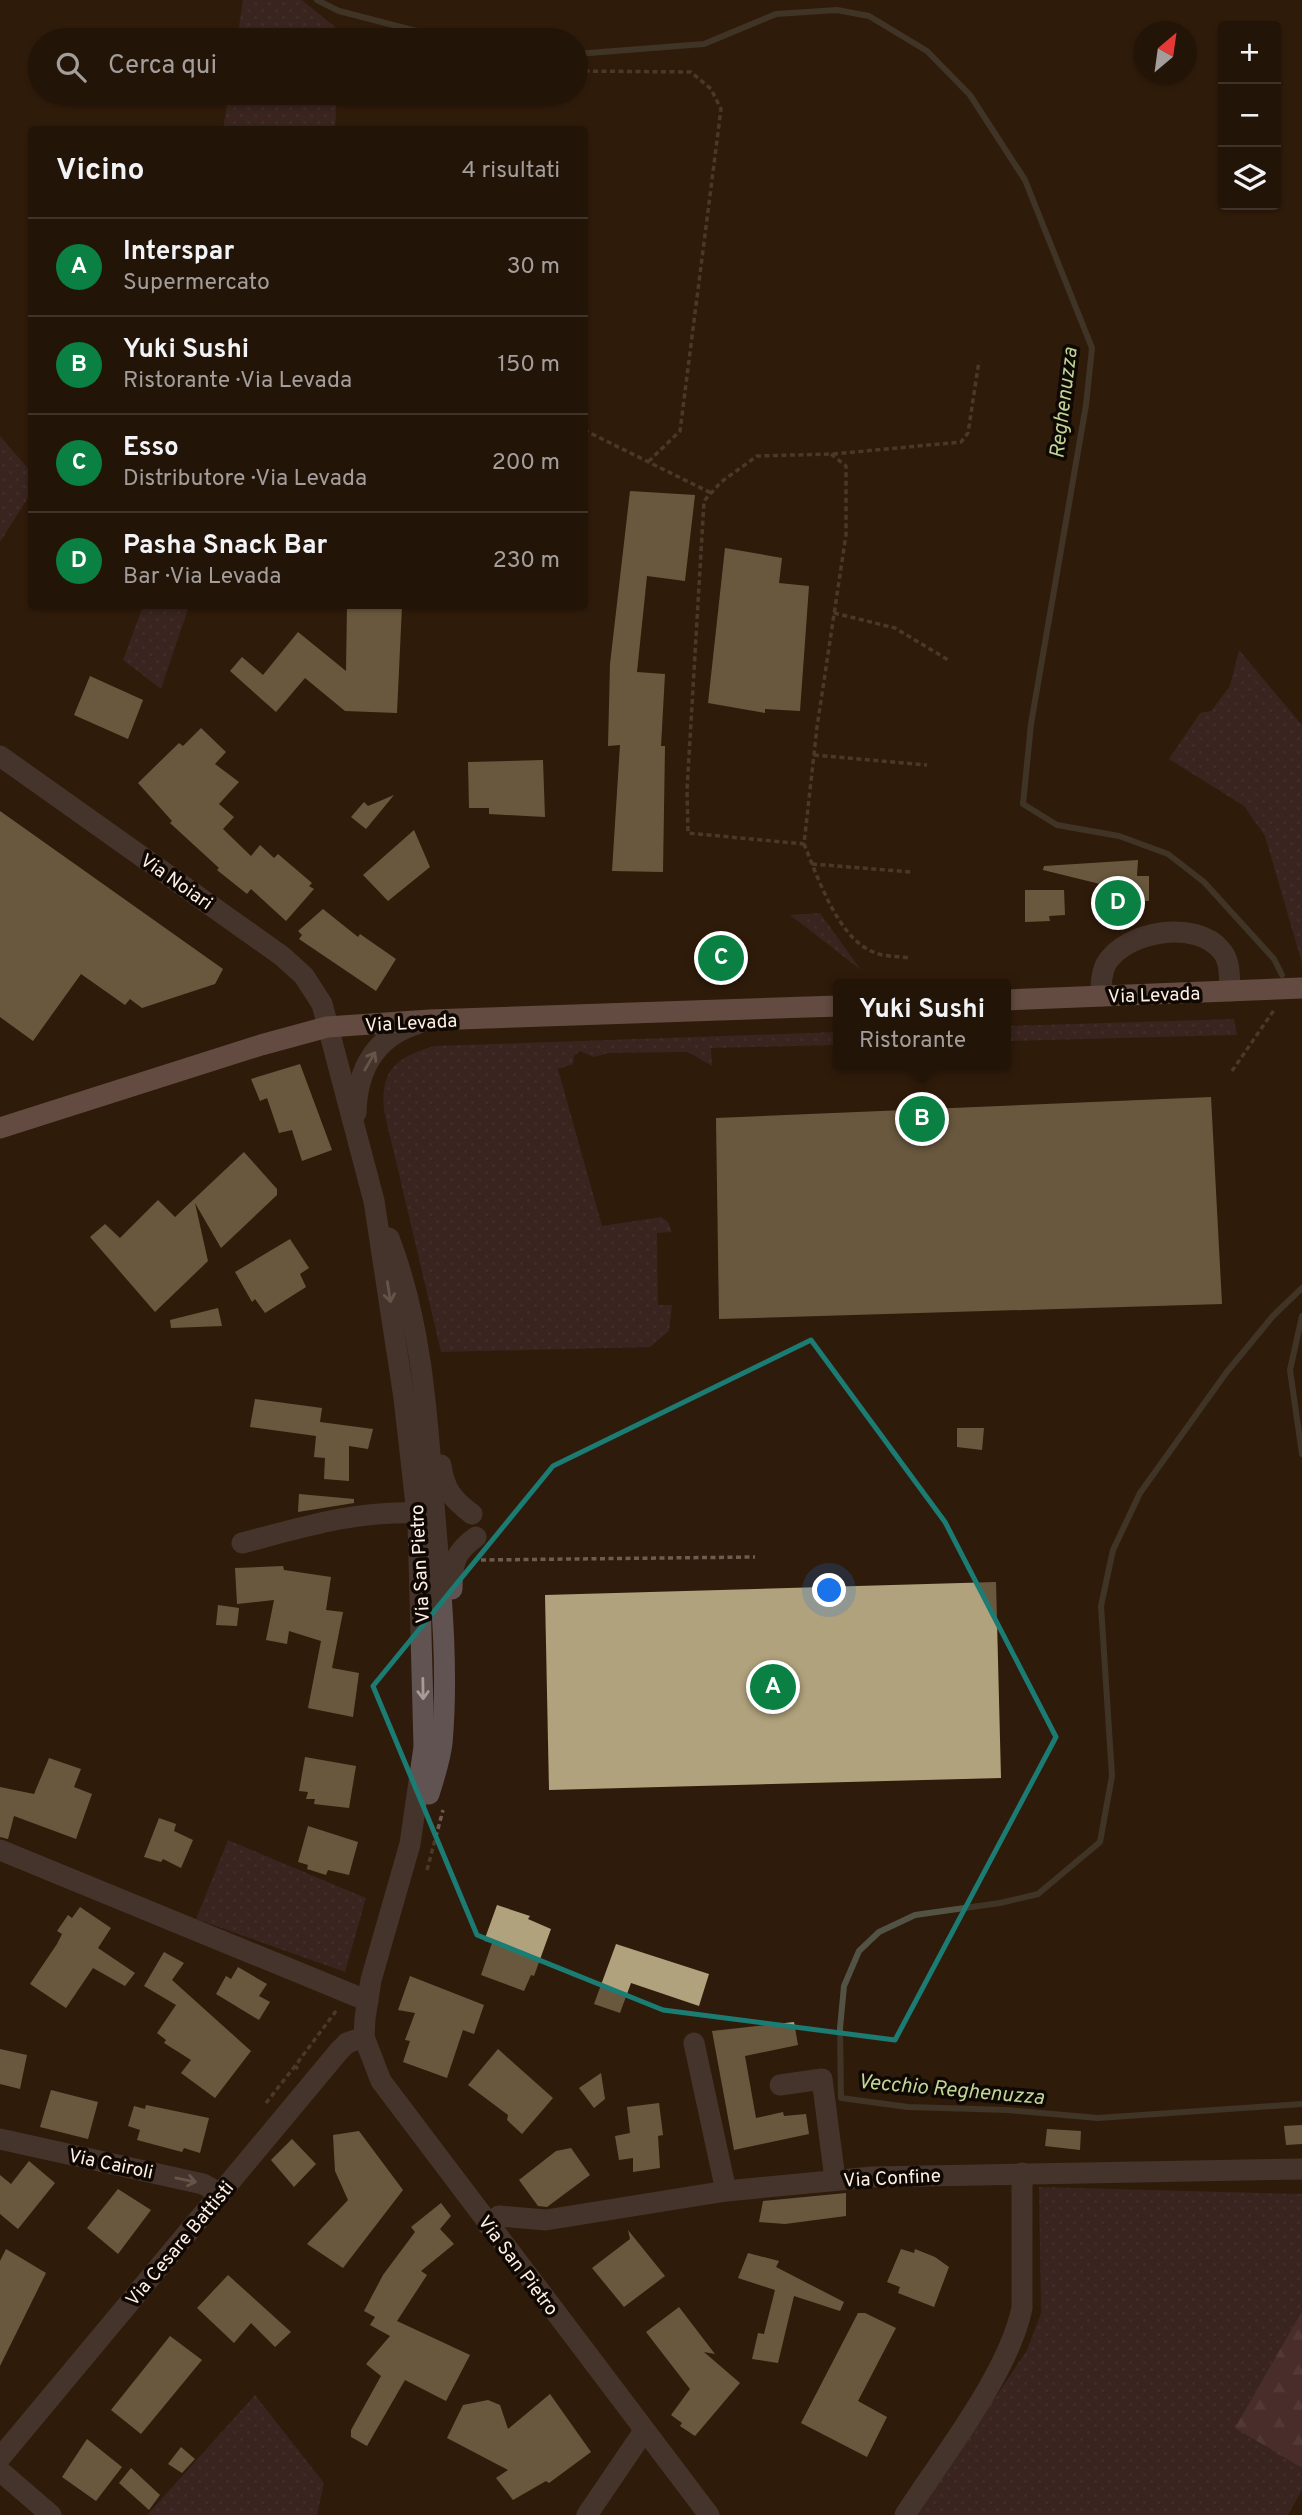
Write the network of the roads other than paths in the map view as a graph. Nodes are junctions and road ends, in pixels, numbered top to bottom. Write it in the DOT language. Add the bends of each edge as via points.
graph roads {
  1 [pos="0,756"];
  2 [pos="1302,988"];
  3 [pos="1230,991"];
  4 [pos="1101,996"];
  5 [pos="1011,1000"];
  6 [pos="833,1006"];
  7 [pos="430,1020"];
  8 [pos="327,1027"];
  9 [pos="356,1126"];
  10 [pos="0,1128"];
  11 [pos="374,1201"];
  12 [pos="423,1365"];
  13 [pos="429,1522"];
  14 [pos="242,1544"];
  15 [pos="444,1669"];
  16 [pos="410,1844"];
  17 [pos="0,1850"];
  18 [pos="368,2001"];
  19 [pos="364,2037"];
  20 [pos="694,2043"];
  21 [pos="780,2085"];
  22 [pos="0,2139"];
  23 [pos="1302,2169"];
  24 [pos="1022,2172"];
  25 [pos="835,2179"];
  26 [pos="726,2191"];
  27 [pos="219,2193"];
  28 [pos="488,2225"];
  29 [pos="644,2431"];
  30 [pos="0,2458"];
  31 [pos="0,2471"];
  32 [pos="51,2515"];
  33 [pos="587,2515"];
  34 [pos="709,2515"];
  35 [pos="905,2515"];
  1 -- 8 [label="street, Via Noiari" via="282,956 304,976 322,1004"];
  2 -- 3 [label="main road, Via Levada"];
  3 -- 4 [label="main road, Via Levada"];
  3 -- 4 [label="street" via="1228,962 1220,948 1197,935 1167,933 1144,935 1126,944 1107,964"];
  4 -- 5 [label="main road, Via Levada"];
  6 -- 7 [label="main road, Via Levada"];
  7 -- 8 [label="main road, Via Levada"];
  9 -- 7 [label="street, Via San Pietro, one-way" via="360,1080 381,1043 395,1031"];
  8 -- 9 [label="street, Via San Pietro"];
  8 -- 10 [label="main road, Via Levada"];
  9 -- 11 [label="street, Via San Pietro"];
  11 -- 12 [label="street" via="400,1268"];
  11 -- 13 [label="street, Via San Pietro, one-way" via="404,1398"];
  12 -- 13 [label="street"];
  12 -- 13 [label="street" via="432,1378 443,1481 453,1501 472,1514"];
  13 -- 14 [label="street" via="389,1512 326,1521"];
  13 -- 15 [label="street"];
  13 -- 15 [label="street" via="477,1543 459,1549 452,1567 453,1653"];
  13 -- 16 [label="street, Via San Pietro, one-way" via="422,1650 424,1747"];
  15 -- 16 [label="street" via="442,1745"];
  16 -- 18 [label="street, Via San Pietro"];
  17 -- 18 [label="street"];
  18 -- 19 [label="street, Via San Pietro"];
  19 -- 27 [label="street, Via Cesare Battisti" via="347,2042"];
  19 -- 28 [label="street, Via San Pietro" via="381,2081"];
  20 -- 26 [label="street"];
  21 -- 25 [label="street" via="822,2079"];
  22 -- 27 [label="street, Via Cairoli, one-way" via="202,2184"];
  23 -- 24 [label="street, Via Confine"];
  24 -- 25 [label="street, Via Confine"];
  24 -- 35 [label="street" via="1019,2324 993,2378"];
  25 -- 26 [label="street, Via Confine"];
  26 -- 28 [label="street, Via Confine" via="546,2220 499,2216"];
  27 -- 30 [label="street, Via Cesare Battisti"];
  28 -- 29 [label="street, Via San Pietro"];
  29 -- 33 [label="street"];
  29 -- 34 [label="street, Via San Pietro"];
  31 -- 32 [label="street"];
}
